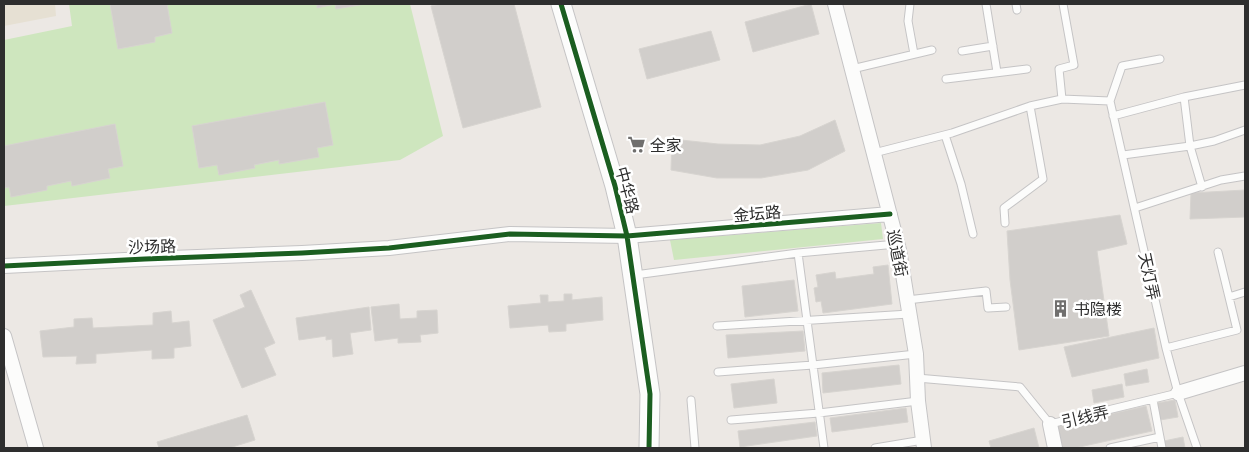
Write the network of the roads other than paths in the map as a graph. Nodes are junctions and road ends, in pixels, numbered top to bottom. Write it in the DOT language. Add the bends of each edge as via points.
graph roads {
  1 [pos="561,4"];
  2 [pos="835,4"];
  3 [pos="910,4"];
  4 [pos="986,4"];
  5 [pos="1063,4"];
  6 [pos="993,46"];
  7 [pos="932,50"];
  8 [pos="962,51"];
  9 [pos="914,54"];
  10 [pos="1160,59"];
  11 [pos="852,69"];
  12 [pos="1027,69"];
  13 [pos="997,72"];
  14 [pos="946,79"];
  15 [pos="1245,85"];
  16 [pos="1184,97"];
  17 [pos="1062,99"];
  18 [pos="1110,101"];
  19 [pos="1030,106"];
  20 [pos="1114,116"];
  21 [pos="1245,130"];
  22 [pos="945,135"];
  23 [pos="1190,146"];
  24 [pos="874,153"];
  25 [pos="1123,155"];
  26 [pos="1245,176"];
  27 [pos="1202,187"];
  28 [pos="1135,208"];
  29 [pos="890,214"];
  30 [pos="1006,223"];
  31 [pos="973,234"];
  32 [pos="627,236"];
  33 [pos="898,244"];
  34 [pos="1218,252"];
  35 [pos="798,253"];
  36 [pos="302,254"];
  37 [pos="4,266"];
  38 [pos="633,275"];
  39 [pos="1245,292"];
  40 [pos="1229,298"];
  41 [pos="907,300"];
  42 [pos="1006,307"];
  43 [pos="909,314"];
  44 [pos="807,321"];
  45 [pos="717,326"];
  46 [pos="4,336"];
  47 [pos="1166,348"];
  48 [pos="916,354"];
  49 [pos="813,365"];
  50 [pos="718,372"];
  51 [pos="1245,373"];
  52 [pos="917,378"];
  53 [pos="1178,393"];
  54 [pos="691,400"];
  55 [pos="1153,400"];
  56 [pos="918,401"];
  57 [pos="819,413"];
  58 [pos="731,420"];
  59 [pos="1050,424"];
  60 [pos="1160,437"];
  61 [pos="924,444"];
  62 [pos="36,448"];
  63 [pos="649,448"];
  64 [pos="695,448"];
  65 [pos="824,448"];
  66 [pos="875,448"];
  67 [pos="1055,448"];
  68 [pos="1110,448"];
  69 [pos="1162,448"];
  70 [pos="1197,448"];
  1 -- 32 [label="street, 中华路"];
  2 -- 11 [label="street, 巡道街"];
  3 -- 9 [label="lane" via="908,21"];
  4 -- 6 [label="lane"];
  5 -- 17 [label="lane" via="1074,65 1059,68"];
  6 -- 8 [label="lane"];
  6 -- 13 [label="lane"];
  7 -- 9 [label="lane"];
  9 -- 11 [label="lane"];
  10 -- 18 [label="lane" via="1122,66"];
  11 -- 24 [label="street, 巡道街"];
  12 -- 13 [label="lane"];
  13 -- 14 [label="lane"];
  15 -- 16 [label="lane"];
  16 -- 20 [label="lane"];
  16 -- 23 [label="lane"];
  17 -- 18 [label="lane"];
  17 -- 19 [label="lane"];
  18 -- 20 [label="lane, 天灯弄"];
  19 -- 22 [label="lane"];
  19 -- 30 [label="lane" via="1043,179 1004,208"];
  20 -- 25 [label="lane, 天灯弄"];
  21 -- 23 [label="lane"];
  22 -- 24 [label="lane"];
  22 -- 31 [label="lane"];
  23 -- 25 [label="lane"];
  23 -- 27 [label="lane"];
  24 -- 29 [label="street, 巡道街"];
  25 -- 28 [label="lane, 天灯弄"];
  26 -- 27 [label="lane"];
  27 -- 28 [label="lane"];
  28 -- 47 [label="lane, 天灯弄"];
  29 -- 32 [label="street, 金坛路"];
  29 -- 33 [label="street, 巡道街"];
  32 -- 36 [label="street, 金坛路" via="510,234"];
  32 -- 38 [label="street, 中华路"];
  33 -- 35 [label="lane"];
  33 -- 41 [label="street, 巡道街"];
  34 -- 40 [label="lane"];
  35 -- 38 [label="lane"];
  35 -- 44 [label="lane"];
  36 -- 37 [label="street, 沙场路"];
  38 -- 63 [label="street, 中华路" via="650,394"];
  39 -- 40 [label="lane"];
  40 -- 47 [label="lane" via="1238,330"];
  41 -- 42 [label="lane" via="986,291 988,308"];
  41 -- 43 [label="street, 巡道街"];
  43 -- 44 [label="lane"];
  43 -- 48 [label="street, 巡道街"];
  44 -- 45 [label="lane"];
  44 -- 49 [label="lane"];
  46 -- 62 [label="street"];
  47 -- 53 [label="lane, 天灯弄"];
  48 -- 49 [label="lane"];
  48 -- 52 [label="street, 巡道街"];
  49 -- 50 [label="lane"];
  49 -- 57 [label="lane"];
  51 -- 53 [label="street"];
  52 -- 56 [label="street, 巡道街"];
  52 -- 59 [label="lane, 引线弄" via="1020,387"];
  53 -- 55 [label="lane, 引线弄"];
  53 -- 70 [label="lane, 天灯弄"];
  54 -- 64 [label="lane"];
  55 -- 59 [label="lane, 引线弄"];
  55 -- 60 [label="lane"];
  56 -- 57 [label="lane"];
  56 -- 61 [label="street, 巡道街"];
  57 -- 58 [label="lane"];
  57 -- 65 [label="lane"];
  59 -- 67 [label="street"];
  60 -- 68 [label="lane"];
  60 -- 69 [label="lane"];
  61 -- 66 [label="lane"];
}
